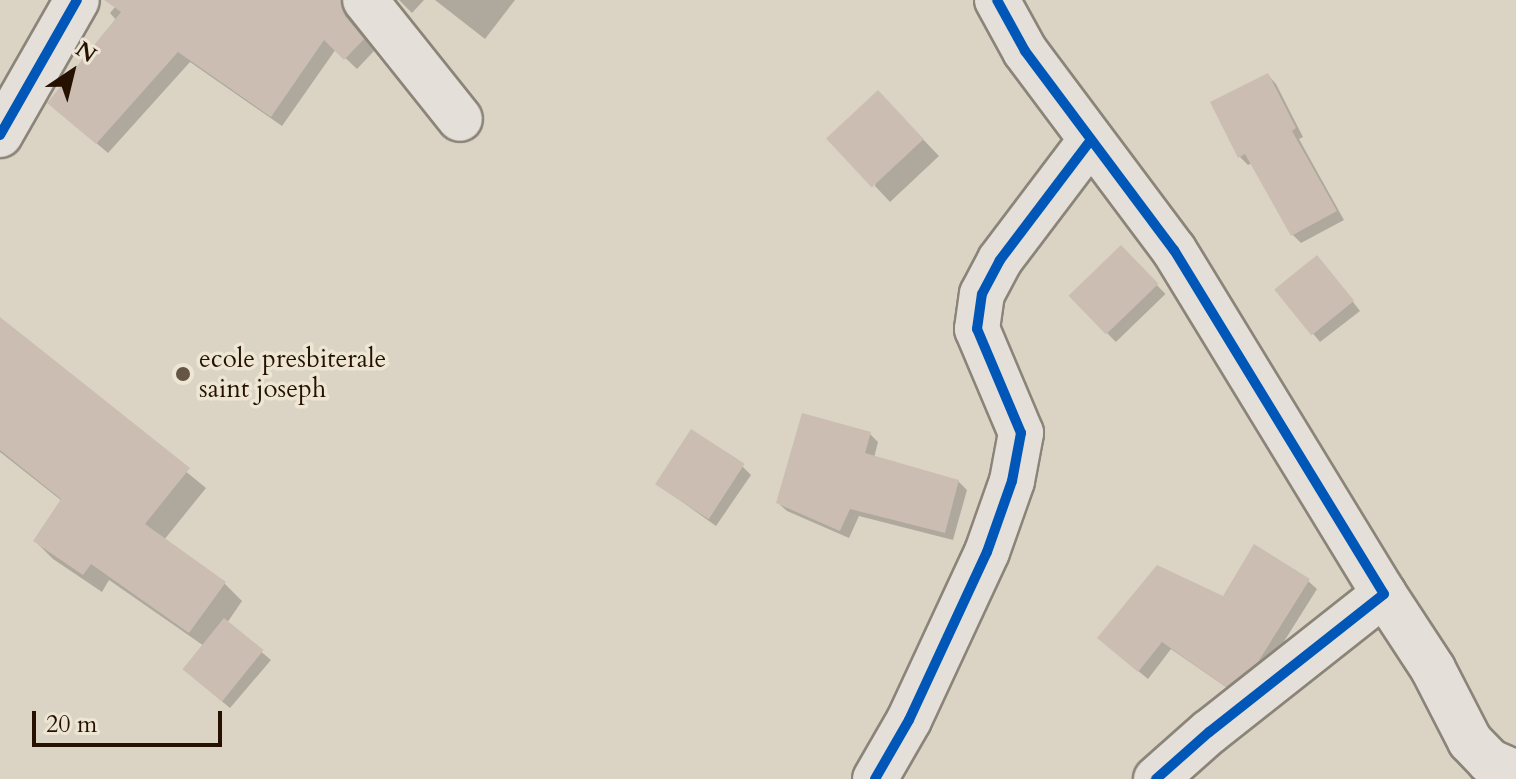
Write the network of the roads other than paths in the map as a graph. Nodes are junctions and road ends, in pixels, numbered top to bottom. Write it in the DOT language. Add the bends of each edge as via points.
graph roads {
  1 [pos="365,0"];
  2 [pos="997,0"];
  3 [pos="70,2"];
  4 [pos="460,119"];
  5 [pos="0,135"];
  6 [pos="1090,141"];
  7 [pos="1384,594"];
  8 [pos="1516,773"];
  9 [pos="875,779"];
  10 [pos="1156,779"];
  1 -- 4 [label="street"];
  2 -- 6 [label="street" via="1025,51"];
  3 -- 5 [label="street"];
  6 -- 7 [label="street" via="1174,250"];
  6 -- 9 [label="street" via="1000,260 982,294 977,329 1021,433 1012,481 987,552 909,720"];
  7 -- 8 [label="street" via="1433,669 1470,741 1489,761"];
  7 -- 10 [label="street"];
}
